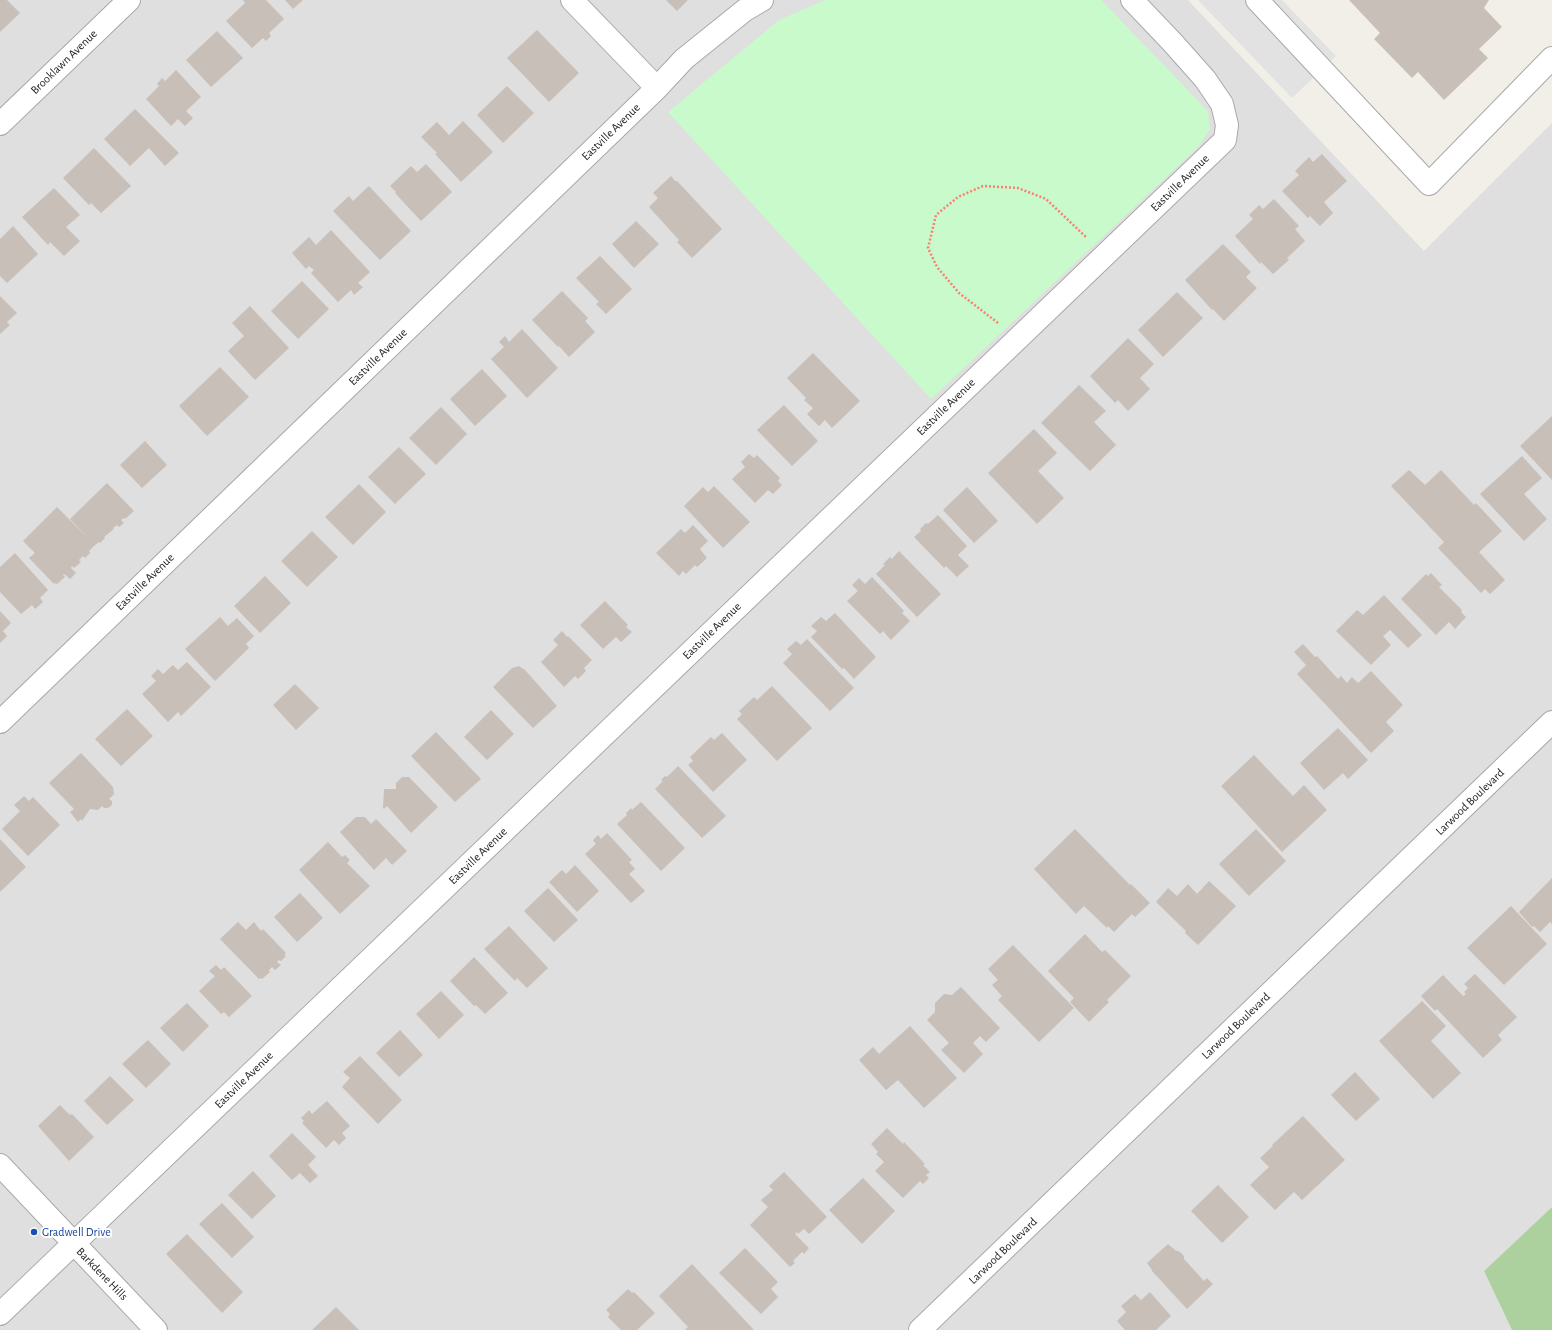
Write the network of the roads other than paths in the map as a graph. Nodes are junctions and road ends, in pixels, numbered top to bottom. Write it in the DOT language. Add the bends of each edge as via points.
graph roads {
  1 [pos="129,0"];
  2 [pos="572,0"];
  3 [pos="762,0"];
  4 [pos="1132,0"];
  5 [pos="1257,0"];
  6 [pos="1552,58"];
  7 [pos="657,88"];
  8 [pos="0,124"];
  9 [pos="0,722"];
  10 [pos="1552,722"];
  11 [pos="0,1165"];
  12 [pos="74,1244"];
  13 [pos="0,1314"];
  14 [pos="156,1330"];
  15 [pos="920,1330"];
  1 -- 8 [label="street, Brooklawn Avenue"];
  2 -- 7 [label="street"];
  3 -- 7 [label="street, Eastville Avenue" via="745,10 684,59"];
  4 -- 12 [label="street, Eastville Avenue" via="1205,79 1222,104 1227,125 1225,140"];
  5 -- 6 [label="street" via="1429,184"];
  7 -- 9 [label="street, Eastville Avenue"];
  10 -- 15 [label="street, Larwood Boulevard"];
  11 -- 12 [label="street, Barkdene Hills"];
  12 -- 13 [label="street"];
  12 -- 14 [label="street, Barkdene Hills"];
}
